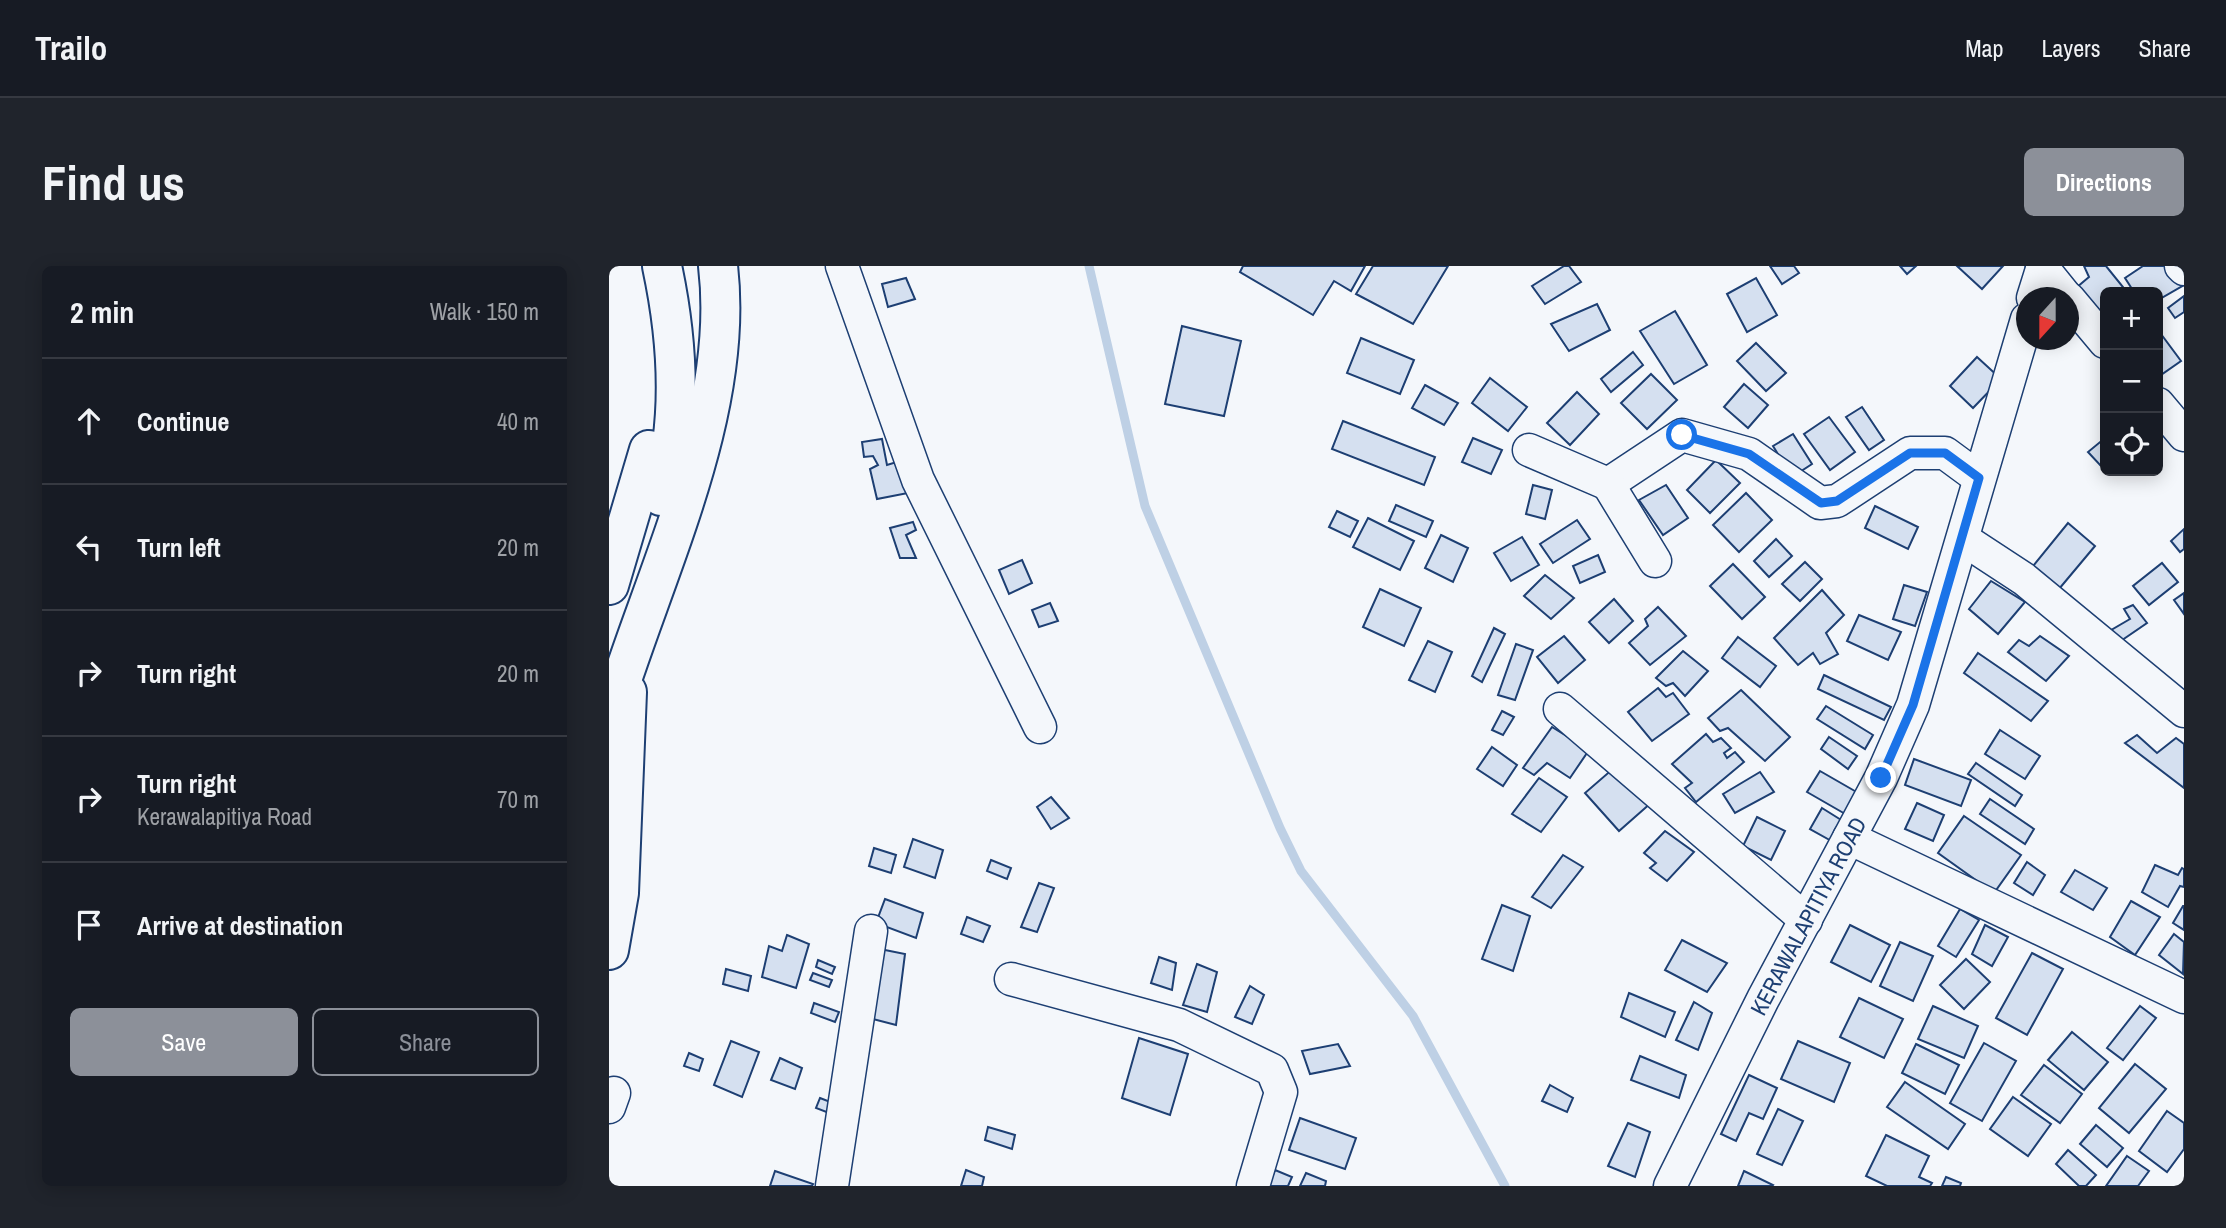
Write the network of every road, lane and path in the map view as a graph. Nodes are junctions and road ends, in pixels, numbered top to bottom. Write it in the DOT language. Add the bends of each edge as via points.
graph roads {
  1 [pos="633,266"];
  2 [pos="662,266"];
  3 [pos="718,266"];
  4 [pos="842,266"];
  5 [pos="2042,267"];
  6 [pos="2036,287"];
  7 [pos="2059,287"];
  8 [pos="2079,311"];
  9 [pos="2100,336"];
  10 [pos="2018,350"];
  11 [pos="2163,410"];
  12 [pos="2184,435"];
  13 [pos="1529,450"];
  14 [pos="1979,478"];
  15 [pos="1608,484"];
  16 [pos="1963,539"];
  17 [pos="1655,561"];
  18 [pos="609,585"];
  19 [pos="619,658"];
  20 [pos="1560,709"];
  21 [pos="2184,710"];
  22 [pos="609,720"];
  23 [pos="1040,727"];
  24 [pos="1849,838"];
  25 [pos="1806,920"];
  26 [pos="870,932"];
  27 [pos="609,950"];
  28 [pos="1011,979"];
  29 [pos="2184,998"];
  30 [pos="832,1186"];
  31 [pos="1253,1186"];
  32 [pos="1670,1186"];
  1 -- 18 [label="highway" via="647,306 657,386 649,448"];
  2 -- 19 [label="highway" via="677,383 670,466"];
  3 -- 19 [label="highway" via="719,343 683,512"];
  4 -- 23 [label="street" via="918,480"];
  5 -- 6 [label="street"];
  5 -- 7 [label="street"];
  8 -- 9 [label="street"];
  10 -- 14 [label="street, KERAWALAPITIYA ROAD"];
  11 -- 12 [label="street"];
  13 -- 15 [label="street"];
  14 -- 15 [label="street" via="1945,453 1910,453 1837,501 1821,503 1749,454 1682,435"];
  14 -- 16 [label="street, KERAWALAPITIYA ROAD"];
  15 -- 17 [label="street"];
  16 -- 21 [label="street" via="2024,579"];
  16 -- 24 [label="street, KERAWALAPITIYA ROAD" via="1913,705"];
  19 -- 22 [label="highway"];
  19 -- 27 [label="highway" via="619,893"];
  20 -- 25 [label="street"];
  24 -- 25 [label="street, KERAWALAPITIYA ROAD"];
  24 -- 29 [label="street"];
  25 -- 32 [label="street, KERAWALAPITIYA ROAD"];
  26 -- 30 [label="street"];
  28 -- 31 [label="street" via="1179,1025 1272,1069 1281,1092"];
}
